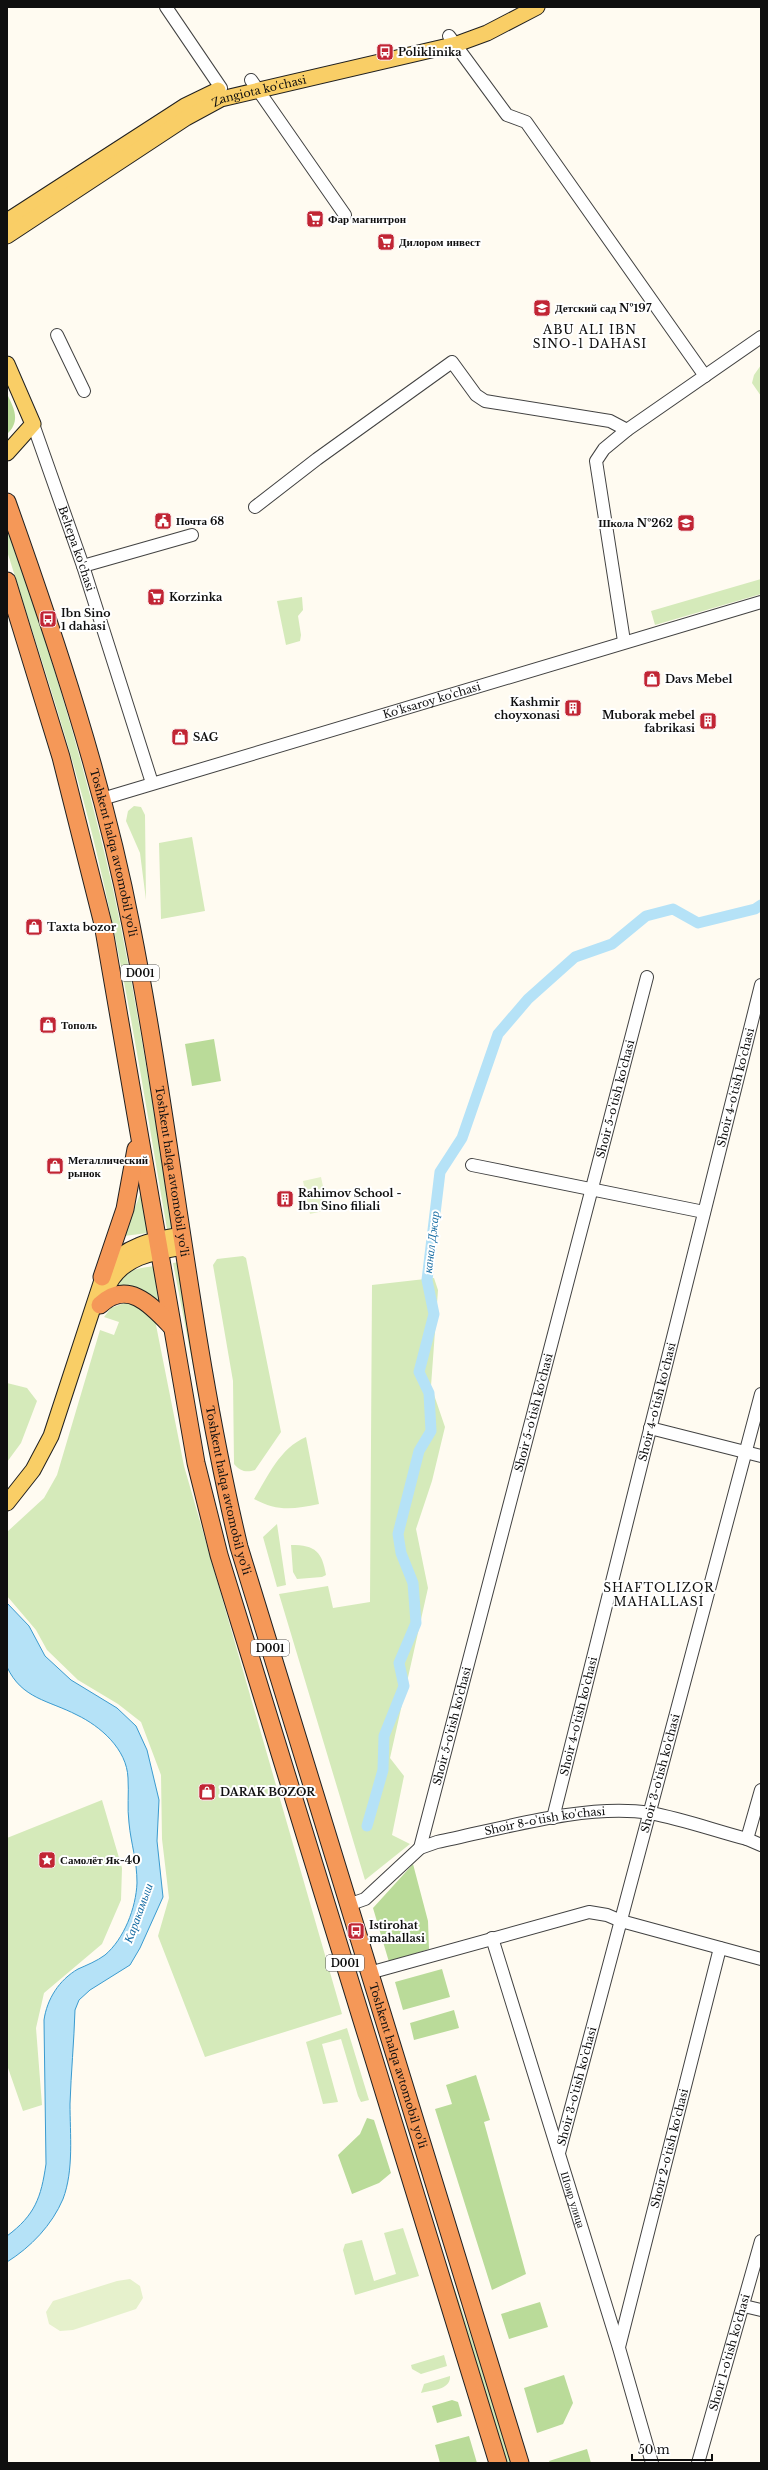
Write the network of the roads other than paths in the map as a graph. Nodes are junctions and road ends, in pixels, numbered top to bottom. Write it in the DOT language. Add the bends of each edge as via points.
graph roads {
  1 [pos="166,7"];
  2 [pos="519,7"];
  3 [pos="538,7"];
  4 [pos="453,40"];
  5 [pos="254,85"];
  6 [pos="221,88"];
  7 [pos="344,215"];
  8 [pos="7,221"];
  9 [pos="7,236"];
  10 [pos="57,335"];
  11 [pos="761,337"];
  12 [pos="7,364"];
  13 [pos="705,376"];
  14 [pos="84,391"];
  15 [pos="33,424"];
  16 [pos="627,430"];
  17 [pos="7,453"];
  18 [pos="7,497"];
  19 [pos="7,502"];
  20 [pos="256,507"];
  21 [pos="192,535"];
  22 [pos="83,566"];
  23 [pos="7,581"];
  24 [pos="761,602"];
  25 [pos="624,641"];
  26 [pos="152,783"];
  27 [pos="102,799"];
  28 [pos="647,977"];
  29 [pos="760,985"];
  30 [pos="138,1131"];
  31 [pos="472,1165"];
  32 [pos="592,1190"];
  33 [pos="704,1212"];
  34 [pos="182,1241"];
  35 [pos="157,1245"];
  36 [pos="102,1277"];
  37 [pos="100,1305"];
  38 [pos="171,1326"];
  39 [pos="761,1394"];
  40 [pos="650,1428"];
  41 [pos="746,1452"];
  42 [pos="761,1456"];
  43 [pos="219,1457"];
  44 [pos="196,1463"];
  45 [pos="7,1503"];
  46 [pos="7,1511"];
  47 [pos="761,1790"];
  48 [pos="650,1813"];
  49 [pos="553,1818"];
  50 [pos="747,1839"];
  51 [pos="761,1845"];
  52 [pos="420,1848"];
  53 [pos="348,1905"];
  54 [pos="621,1921"];
  55 [pos="492,1938"];
  56 [pos="720,1948"];
  57 [pos="761,1959"];
  58 [pos="369,1973"];
  59 [pos="559,2153"];
  60 [pos="437,2190"];
  61 [pos="416,2197"];
  62 [pos="761,2241"];
  63 [pos="744,2306"];
  64 [pos="761,2310"];
  65 [pos="619,2348"];
  66 [pos="498,2463"];
  67 [pos="520,2463"];
  68 [pos="652,2463"];
  69 [pos="698,2463"];
  1 -- 6 [label="street"];
  2 -- 4 [label="main road, Zangiota ko'chasi"];
  3 -- 4 [label="main road, Zangiota ko'chasi" via="487,33"];
  4 -- 5 [label="main road, Zangiota ko'chasi"];
  4 -- 13 [label="street" via="507,115 526,122"];
  5 -- 6 [label="main road, Zangiota ko'chasi"];
  5 -- 7 [label="street"];
  5 -- 9 [label="main road, Zangiota ko'chasi" via="186,118"];
  6 -- 8 [label="main road, Zangiota ko'chasi" via="185,106"];
  10 -- 14 [label="street"];
  11 -- 13 [label="street"];
  12 -- 15 [label="main road, Beltepa ko'chasi"];
  13 -- 16 [label="street"];
  15 -- 17 [label="main road"];
  15 -- 22 [label="street, Beltepa ko'chasi"];
  16 -- 20 [label="street" via="610,421 485,401 476,395 452,362 317,459"];
  16 -- 25 [label="street" via="604,449 596,461"];
  18 -- 19 [label="main road"];
  19 -- 27 [label="highway, Toshkent halqa avtomobil yo'li / D001" via="48,620"];
  21 -- 22 [label="street"];
  22 -- 26 [label="street, Beltepa ko'chasi"];
  23 -- 30 [label="highway, Toshkent halqa avtomobil yo'li / D001" via="40,686 89,866 104,931"];
  24 -- 25 [label="street, Ko'ksaroy ko'chasi"];
  25 -- 26 [label="street, Ko'ksaroy ko'chasi"];
  26 -- 27 [label="street, Ko'ksaroy ko'chasi"];
  27 -- 34 [label="highway, Toshkent halqa avtomobil yo'li / D001" via="135,949"];
  28 -- 32 [label="street, Shoir 5-o'tish ko'chasi"];
  29 -- 33 [label="street, Shoir 4-o'tish ko'chasi"];
  30 -- 35 [label="highway, Toshkent halqa avtomobil yo'li / D001"];
  30 -- 36 [label="highway" via="133,1172 124,1209"];
  31 -- 32 [label="street"];
  32 -- 33 [label="street"];
  32 -- 52 [label="street, Shoir 5-o'tish ko'chasi"];
  33 -- 40 [label="street, Shoir 4-o'tish ko'chasi"];
  34 -- 35 [label="main road"];
  34 -- 43 [label="highway, Toshkent halqa avtomobil yo'li / D001"];
  35 -- 36 [label="main road" via="141,1243 123,1253"];
  35 -- 37 [label="main road" via="120,1269 109,1283"];
  35 -- 38 [label="highway, Toshkent halqa avtomobil yo'li / D001"];
  36 -- 45 [label="main road" via="51,1436 33,1470"];
  37 -- 38 [label="highway" via="117,1295 136,1296 154,1308"];
  37 -- 46 [label="main road" via="65,1418 50,1454 30,1486"];
  38 -- 44 [label="highway, Toshkent halqa avtomobil yo'li / D001"];
  39 -- 41 [label="street, Shoir 3-o'tish ko'chasi"];
  40 -- 41 [label="street"];
  40 -- 49 [label="street, Shoir 4-o'tish ko'chasi"];
  41 -- 42 [label="street"];
  41 -- 48 [label="street, Shoir 3-o'tish ko'chasi"];
  43 -- 44 [label="highway"];
  43 -- 53 [label="highway, Toshkent halqa avtomobil yo'li / D001" via="240,1547"];
  44 -- 61 [label="highway, Toshkent halqa avtomobil yo'li / D001" via="219,1555"];
  47 -- 50 [label="street"];
  48 -- 49 [label="street, Shoir 8-o'tish ko'chasi" via="611,1811"];
  48 -- 50 [label="street, Shoir 8-o'tish ko'chasi"];
  48 -- 54 [label="street, Shoir 3-o'tish ko'chasi"];
  49 -- 52 [label="street, Shoir 8-o'tish ko'chasi" via="437,1842"];
  50 -- 51 [label="street, Shoir 8-o'tish ko'chasi"];
  52 -- 53 [label="street, Shoir 8-o'tish ko'chasi" via="365,1899"];
  53 -- 58 [label="highway, Toshkent halqa avtomobil yo'li / D001"];
  54 -- 55 [label="street" via="589,1912"];
  54 -- 56 [label="street"];
  54 -- 59 [label="street, Shoir 3-o'tish ko'chasi"];
  55 -- 58 [label="street"];
  55 -- 59 [label="street, Шоир улица"];
  56 -- 57 [label="street"];
  56 -- 65 [label="street, Shoir 2-o'tish ko'chasi"];
  58 -- 60 [label="highway, Toshkent halqa avtomobil yo'li / D001"];
  59 -- 65 [label="street, Шоир улица"];
  60 -- 61 [label="highway"];
  60 -- 67 [label="highway, Toshkent halqa avtomobil yo'li / D001"];
  61 -- 66 [label="highway, Toshkent halqa avtomobil yo'li / D001"];
  62 -- 63 [label="street, Shoir 1-o'tish ko'chasi"];
  63 -- 64 [label="street"];
  63 -- 69 [label="street, Shoir 1-o'tish ko'chasi"];
  65 -- 68 [label="street, Шоир улица"];
}
